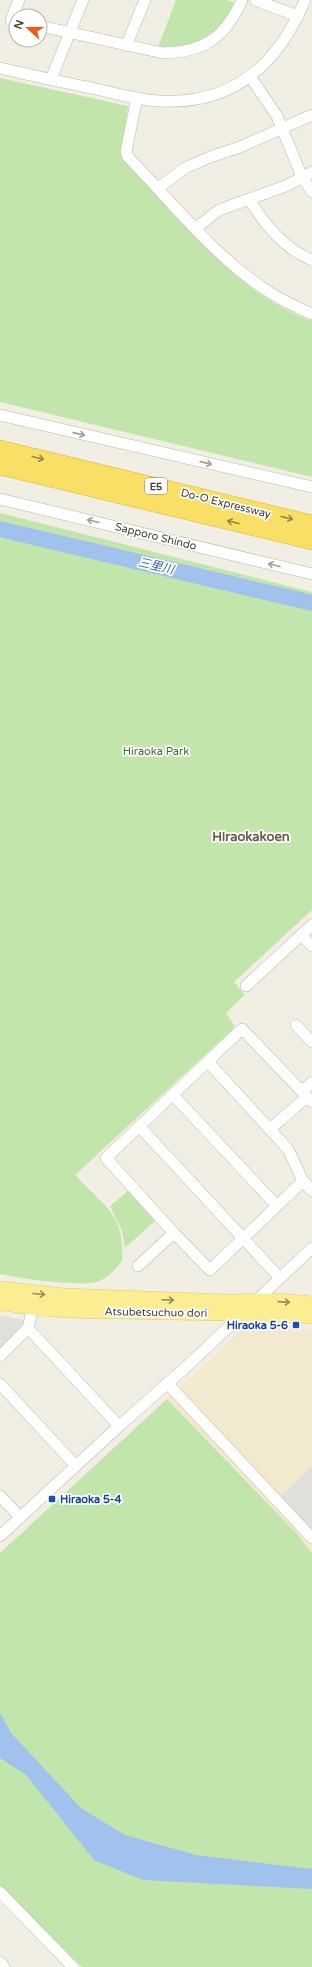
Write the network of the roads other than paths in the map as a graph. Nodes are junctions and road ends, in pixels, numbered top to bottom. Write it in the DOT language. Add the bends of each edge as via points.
graph roads {
  1 [pos="83,0"];
  2 [pos="145,0"];
  3 [pos="242,0"];
  4 [pos="255,0"];
  5 [pos="305,0"];
  6 [pos="298,16"];
  7 [pos="48,28"];
  8 [pos="69,32"];
  9 [pos="126,46"];
  10 [pos="0,68"];
  11 [pos="251,78"];
  12 [pos="51,79"];
  13 [pos="137,98"];
  14 [pos="312,115"];
  15 [pos="283,128"];
  16 [pos="312,172"];
  17 [pos="302,177"];
  18 [pos="158,188"];
  19 [pos="312,192"];
  20 [pos="250,199"];
  21 [pos="196,228"];
  22 [pos="312,260"];
  23 [pos="312,314"];
  24 [pos="0,415"];
  25 [pos="0,449"];
  26 [pos="0,466"];
  27 [pos="312,487"];
  28 [pos="0,499"];
  29 [pos="312,524"];
  30 [pos="312,541"];
  31 [pos="312,574"];
  32 [pos="312,925"];
  33 [pos="301,935"];
  34 [pos="312,946"];
  35 [pos="246,986"];
  36 [pos="296,1025"];
  37 [pos="312,1042"];
  38 [pos="208,1062"];
  39 [pos="312,1082"];
  40 [pos="173,1095"];
  41 [pos="307,1097"];
  42 [pos="139,1126"];
  43 [pos="271,1128"];
  44 [pos="303,1181"];
  45 [pos="312,1191"];
  46 [pos="277,1206"];
  47 [pos="174,1233"];
  48 [pos="244,1238"];
  49 [pos="311,1250"];
  50 [pos="138,1266"];
  51 [pos="279,1277"];
  52 [pos="0,1289"];
  53 [pos="255,1301"];
  54 [pos="0,1302"];
  55 [pos="312,1304"];
  56 [pos="33,1307"];
  57 [pos="244,1312"];
  58 [pos="312,1316"];
  59 [pos="28,1328"];
  60 [pos="0,1356"];
  61 [pos="167,1383"];
  62 [pos="0,1384"];
  63 [pos="119,1426"];
  64 [pos="76,1466"];
  65 [pos="0,1496"];
  66 [pos="20,1517"];
  67 [pos="0,1536"];
  68 [pos="312,1538"];
  69 [pos="0,1892"];
  70 [pos="0,1962"];
  71 [pos="4,1967"];
  72 [pos="73,1967"];
  1 -- 8 [label="street"];
  2 -- 9 [label="street"];
  3 -- 9 [label="street" via="236,14 219,36 201,47 183,53 163,54"];
  4 -- 6 [label="street"];
  5 -- 6 [label="street"];
  6 -- 11 [label="street" via="275,53"];
  7 -- 8 [label="street"];
  8 -- 9 [label="street"];
  8 -- 12 [label="street"];
  10 -- 12 [label="street"];
  11 -- 13 [label="street" via="222,93 193,100 161,102"];
  11 -- 15 [label="street"];
  12 -- 13 [label="street"];
  13 -- 18 [label="street" via="126,151 128,157"];
  14 -- 15 [label="street"];
  15 -- 17 [label="street"];
  15 -- 18 [label="street" via="185,168"];
  16 -- 17 [label="street"];
  17 -- 19 [label="street"];
  17 -- 20 [label="street"];
  18 -- 21 [label="street"];
  20 -- 21 [label="street" via="219,210"];
  20 -- 22 [label="street" via="259,217 278,238"];
  21 -- 23 [label="street" via="220,253 255,282 287,303"];
  24 -- 27 [label="street, one-way"];
  25 -- 29 [label="highway, Do-O Expressway / E5, one-way"];
  30 -- 26 [label="highway, Do-O Expressway / E5, one-way"];
  31 -- 28 [label="street, Sapporo Shindo, one-way"];
  32 -- 33 [label="street"];
  33 -- 34 [label="street"];
  33 -- 35 [label="street"];
  36 -- 37 [label="street"];
  38 -- 40 [label="street"];
  38 -- 41 [label="street" via="242,1030"];
  38 -- 43 [label="street"];
  39 -- 41 [label="street"];
  40 -- 42 [label="street"];
  40 -- 46 [label="street"];
  41 -- 43 [label="street"];
  42 -- 47 [label="street" via="106,1158"];
  42 -- 48 [label="street"];
  43 -- 44 [label="street" via="288,1149"];
  44 -- 45 [label="street"];
  44 -- 46 [label="street"];
  46 -- 48 [label="street"];
  47 -- 48 [label="street" via="210,1270"];
  47 -- 50 [label="street"];
  48 -- 51 [label="street"];
  49 -- 51 [label="street"];
  51 -- 53 [label="street"];
  52 -- 53 [label="main road, Atsubetsuchuo dori, one-way" via="71,1296"];
  53 -- 55 [label="main road, Atsubetsuchuo dori, one-way"];
  53 -- 57 [label="street"];
  54 -- 56 [label="main road, Atsubetsuchuo dori"];
  56 -- 57 [label="main road, Atsubetsuchuo dori" via="99,1311"];
  56 -- 59 [label="street"];
  57 -- 58 [label="main road, Atsubetsuchuo dori"];
  57 -- 61 [label="street"];
  59 -- 60 [label="street"];
  59 -- 63 [label="street"];
  61 -- 63 [label="street"];
  61 -- 68 [label="street"];
  62 -- 64 [label="street"];
  63 -- 64 [label="street"];
  64 -- 66 [label="street"];
  65 -- 66 [label="street"];
  66 -- 67 [label="street"];
  69 -- 72 [label="street"];
  70 -- 71 [label="street"];
}
